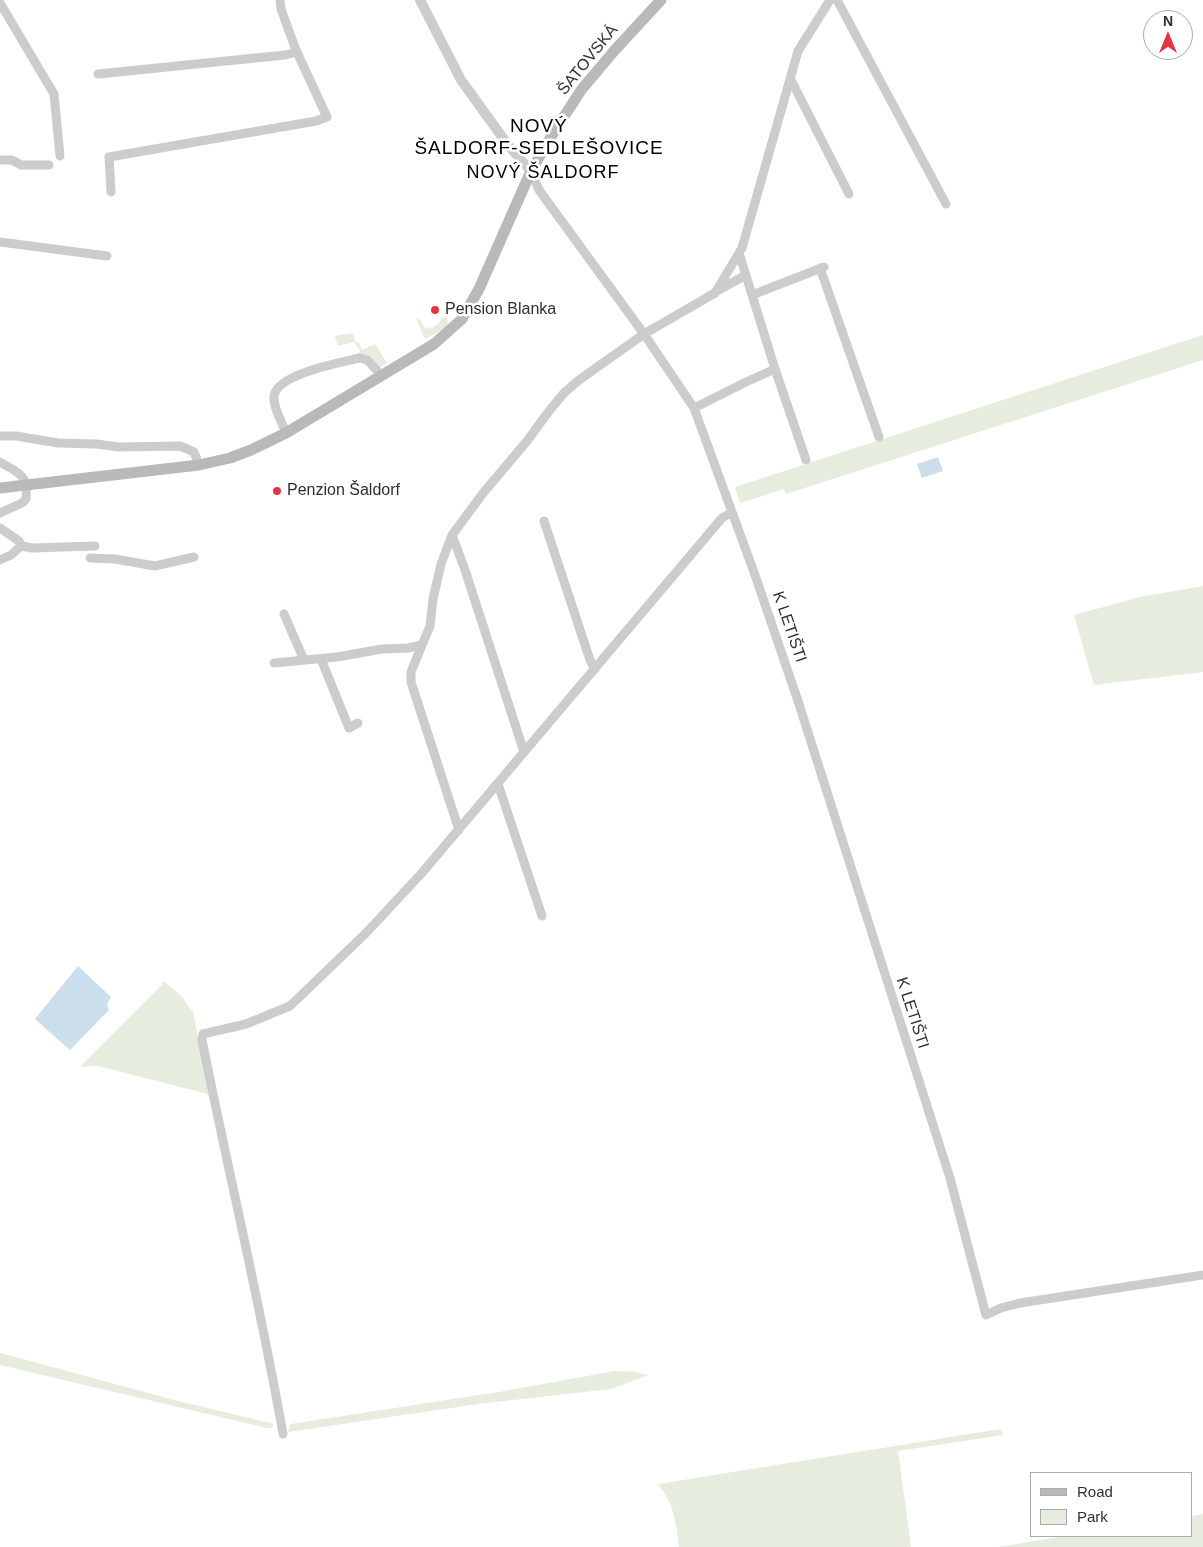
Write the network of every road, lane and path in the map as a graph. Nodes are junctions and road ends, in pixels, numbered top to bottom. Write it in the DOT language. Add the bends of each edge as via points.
graph roads {
  1 [pos="280,0"];
  2 [pos="420,0"];
  3 [pos="661,0"];
  4 [pos="830,0"];
  5 [pos="837,0"];
  6 [pos="0,3"];
  7 [pos="297,52"];
  8 [pos="98,74"];
  9 [pos="790,78"];
  10 [pos="60,156"];
  11 [pos="0,160"];
  12 [pos="49,165"];
  13 [pos="531,171"];
  14 [pos="111,192"];
  15 [pos="848,194"];
  16 [pos="946,204"];
  17 [pos="0,242"];
  18 [pos="739,254"];
  19 [pos="107,256"];
  20 [pos="746,276"];
  21 [pos="715,292"];
  22 [pos="752,295"];
  23 [pos="644,334"];
  24 [pos="775,369"];
  25 [pos="382,376"];
  26 [pos="694,408"];
  27 [pos="286,433"];
  28 [pos="0,436"];
  29 [pos="879,437"];
  30 [pos="806,460"];
  31 [pos="0,462"];
  32 [pos="199,464"];
  33 [pos="27,485"];
  34 [pos="0,488"];
  35 [pos="732,512"];
  36 [pos="0,513"];
  37 [pos="544,521"];
  38 [pos="0,528"];
  39 [pos="452,535"];
  40 [pos="20,546"];
  41 [pos="95,546"];
  42 [pos="194,557"];
  43 [pos="90,558"];
  44 [pos="0,560"];
  45 [pos="284,614"];
  46 [pos="422,645"];
  47 [pos="321,658"];
  48 [pos="304,660"];
  49 [pos="274,663"];
  50 [pos="594,669"];
  51 [pos="358,723"];
  52 [pos="524,752"];
  53 [pos="498,784"];
  54 [pos="459,830"];
  55 [pos="542,916"];
  56 [pos="1203,1275"];
  57 [pos="283,1434"];
  1 -- 7 [label="street"];
  2 -- 13 [label="street" via="460,80"];
  3 -- 13 [label="main road, ŠATOVSKÁ" via="582,89"];
  4 -- 9 [label="street" via="798,51"];
  5 -- 16 [label="street"];
  6 -- 10 [label="street" via="54,94"];
  7 -- 8 [label="street"];
  7 -- 14 [label="street" via="327,116 108,157"];
  9 -- 15 [label="street"];
  9 -- 18 [label="street"];
  11 -- 12 [label="street" via="12,160 21,165"];
  13 -- 23 [label="street" via="538,190"];
  13 -- 25 [label="main road, ŠATOVSKÁ" via="479,289 462,319 434,344"];
  17 -- 19 [label="street"];
  18 -- 20 [label="street"];
  18 -- 21 [label="street"];
  20 -- 21 [label="street"];
  20 -- 22 [label="street"];
  21 -- 23 [label="street"];
  22 -- 24 [label="street"];
  22 -- 29 [label="street" via="823,267"];
  23 -- 26 [label="street"];
  23 -- 39 [label="street" via="564,393"];
  24 -- 26 [label="street"];
  24 -- 30 [label="street"];
  25 -- 27 [label="main road, ŠATOVSKÁ"];
  25 -- 27 [label="street" via="367,360 360,358 318,368 284,383 274,396"];
  26 -- 35 [label="street"];
  27 -- 32 [label="main road, ŠATOVSKÁ" via="230,458"];
  28 -- 32 [label="street" via="119,447 180,446 194,452"];
  31 -- 33 [label="street" via="20,474"];
  32 -- 33 [label="main road, ŠATOVSKÁ"];
  33 -- 34 [label="main road, ŠATOVSKÁ"];
  33 -- 36 [label="street" via="26,499 22,504"];
  35 -- 50 [label="street" via="722,518"];
  35 -- 56 [label="street, K LETIŠTI" via="801,710 950,1178 986,1315 1020,1303"];
  37 -- 50 [label="street"];
  38 -- 40 [label="street" via="19,541"];
  39 -- 46 [label="street" via="441,564 430,626"];
  39 -- 52 [label="street"];
  40 -- 41 [label="street"];
  40 -- 44 [label="street"];
  42 -- 43 [label="street" via="155,566"];
  45 -- 48 [label="street"];
  46 -- 47 [label="street"];
  46 -- 54 [label="street" via="411,672 411,682"];
  47 -- 48 [label="street"];
  47 -- 51 [label="street" via="349,728"];
  48 -- 49 [label="street"];
  50 -- 52 [label="street"];
  52 -- 53 [label="street"];
  53 -- 54 [label="street"];
  53 -- 55 [label="street"];
  54 -- 57 [label="street" via="366,933 290,1006 246,1024 203,1034"];
}
